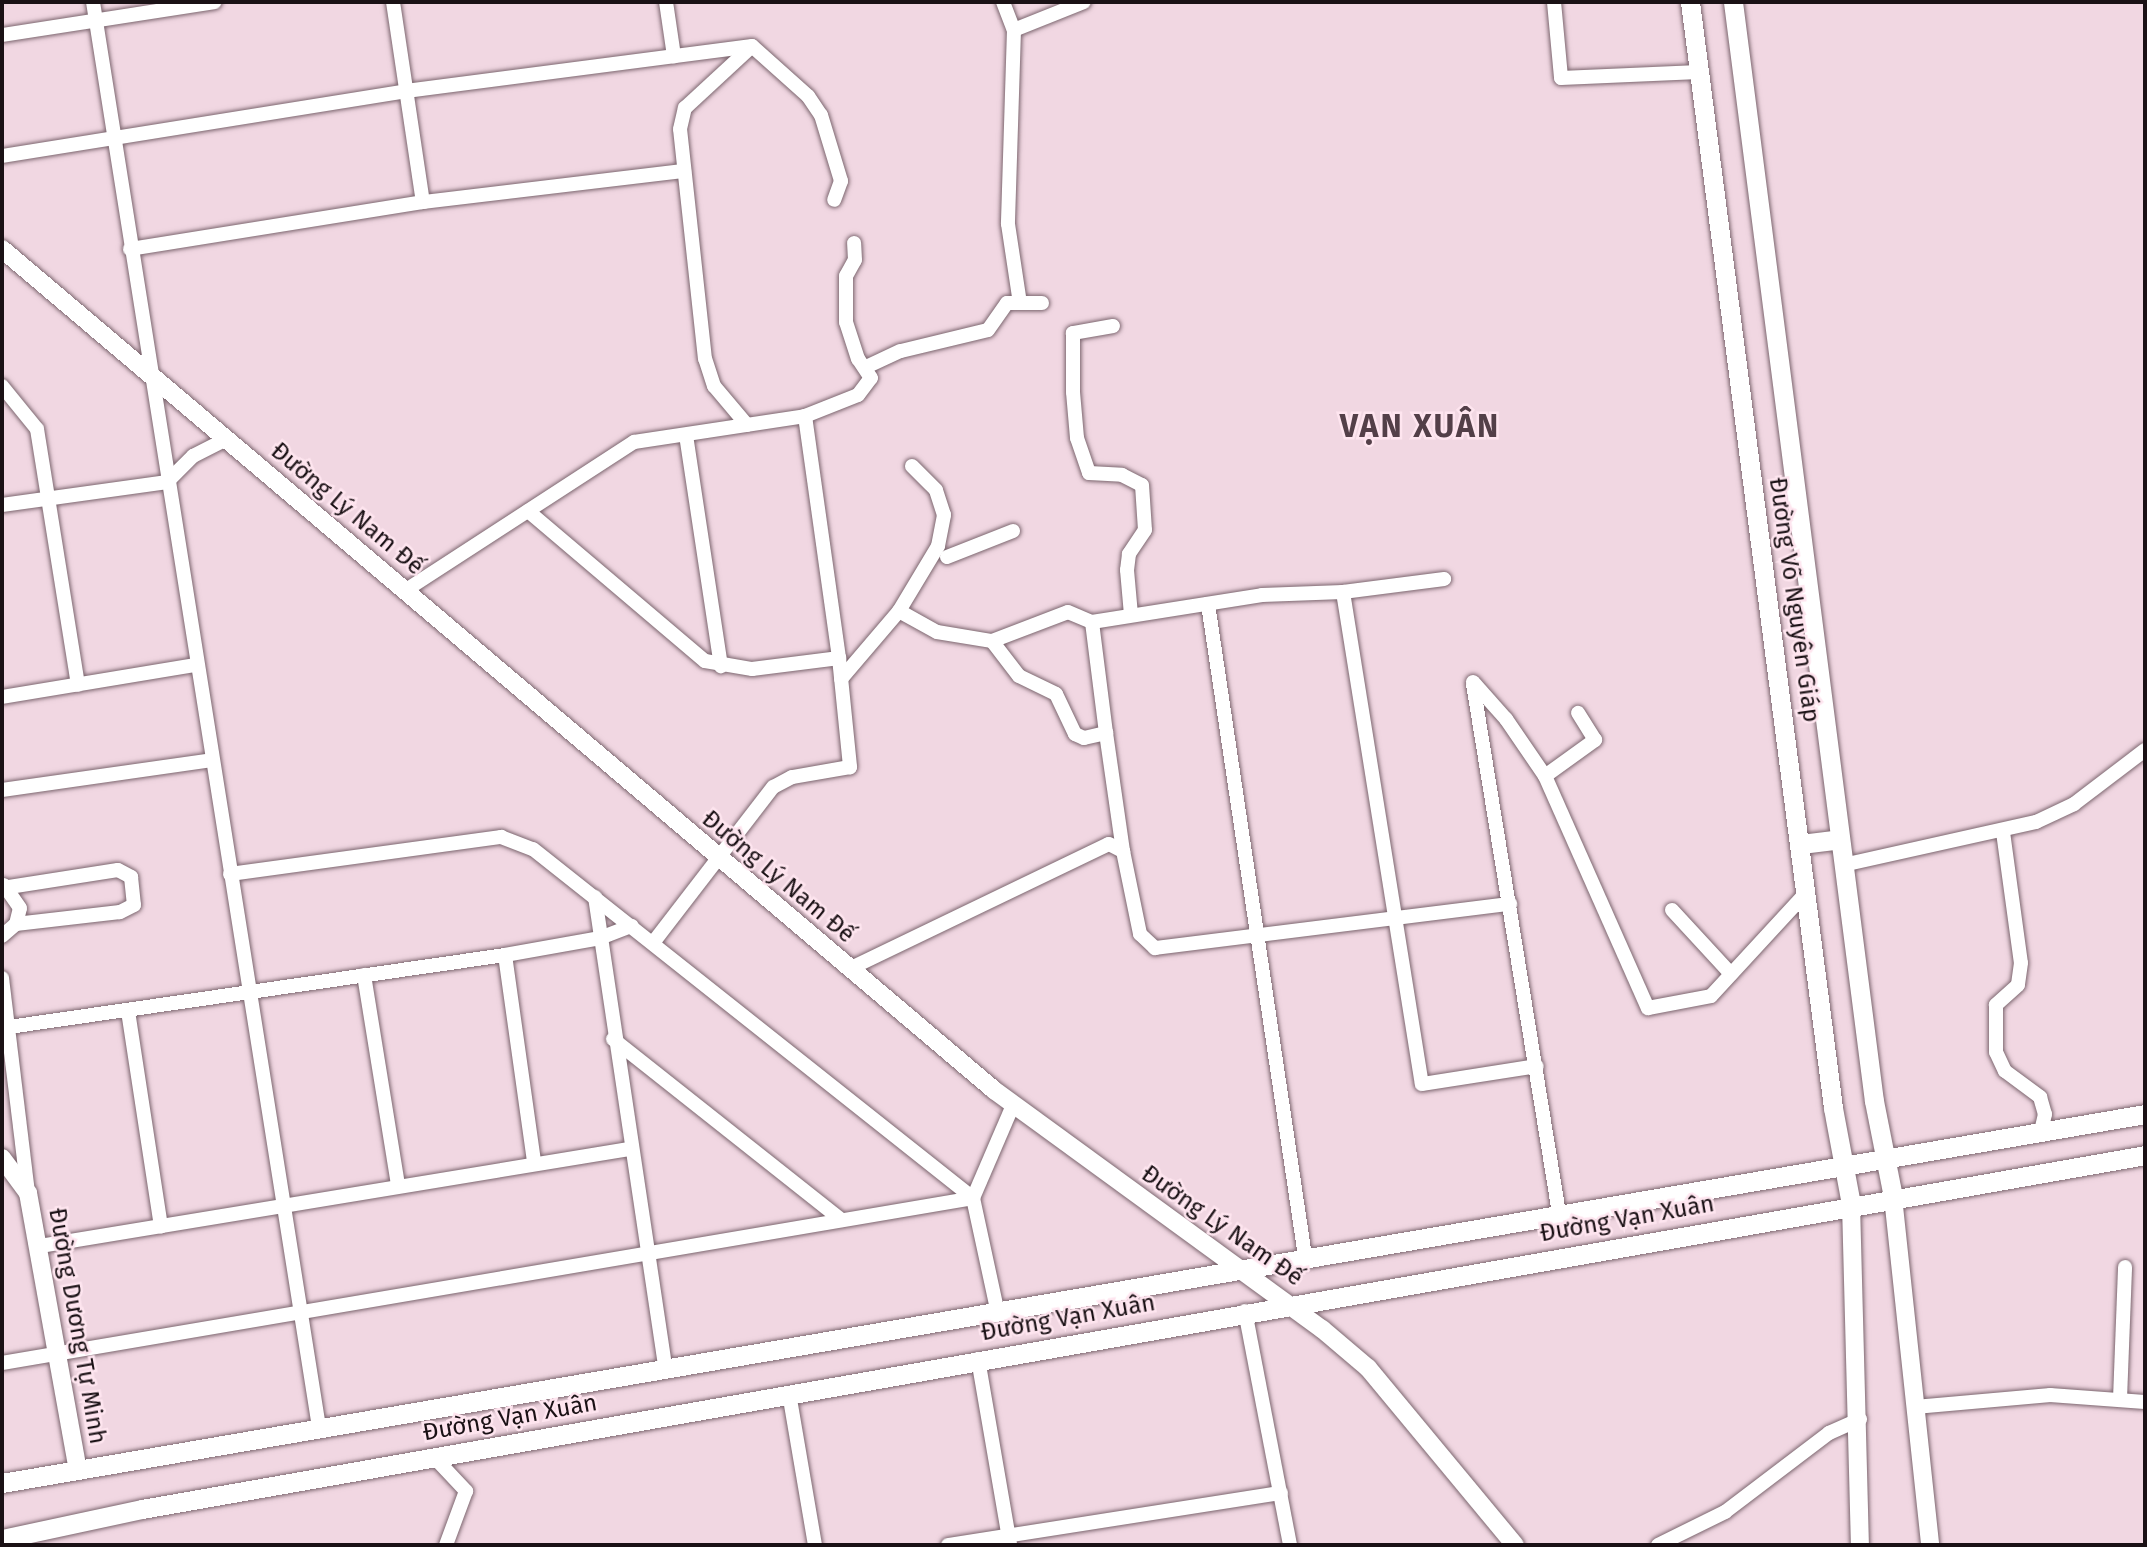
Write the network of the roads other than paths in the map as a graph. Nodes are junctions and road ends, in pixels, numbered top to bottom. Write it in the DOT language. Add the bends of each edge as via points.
graph roads {
  1 [pos="93,2"];
  2 [pos="214,2"];
  3 [pos="393,2"];
  4 [pos="666,2"];
  5 [pos="1003,2"];
  6 [pos="1084,2"];
  7 [pos="1554,2"];
  8 [pos="1690,2"];
  9 [pos="1732,2"];
  10 [pos="96,21"];
  11 [pos="1014,30"];
  12 [pos="2,35"];
  13 [pos="752,46"];
  14 [pos="674,56"];
  15 [pos="1699,72"];
  16 [pos="406,91"];
  17 [pos="114,138"];
  18 [pos="2,156"];
  19 [pos="684,171"];
  20 [pos="834,200"];
  21 [pos="423,202"];
  22 [pos="854,243"];
  23 [pos="2,249"];
  24 [pos="130,249"];
  25 [pos="1020,303"];
  26 [pos="1042,303"];
  27 [pos="1113,326"];
  28 [pos="866,367"];
  29 [pos="149,375"];
  30 [pos="2,386"];
  31 [pos="805,416"];
  32 [pos="747,425"];
  33 [pos="686,435"];
  34 [pos="226,439"];
  35 [pos="912,466"];
  36 [pos="167,482"];
  37 [pos="47,498"];
  38 [pos="2,505"];
  39 [pos="528,511"];
  40 [pos="1013,531"];
  41 [pos="938,560"];
  42 [pos="1444,579"];
  43 [pos="406,590"];
  44 [pos="1343,592"];
  45 [pos="1208,604"];
  46 [pos="899,611"];
  47 [pos="1131,615"];
  48 [pos="1092,622"];
  49 [pos="992,641"];
  50 [pos="839,658"];
  51 [pos="197,665"];
  52 [pos="721,666"];
  53 [pos="841,679"];
  54 [pos="78,685"];
  55 [pos="2,697"];
  56 [pos="1578,713"];
  57 [pos="1106,733"];
  58 [pos="2145,750"];
  59 [pos="212,760"];
  60 [pos="1545,776"];
  61 [pos="2,790"];
  62 [pos="2003,832"];
  63 [pos="1840,839"];
  64 [pos="1801,844"];
  65 [pos="1123,852"];
  66 [pos="719,858"];
  67 [pos="1843,865"];
  68 [pos="230,874"];
  69 [pos="5,885"];
  70 [pos="1806,893"];
  71 [pos="595,897"];
  72 [pos="1510,904"];
  73 [pos="1672,910"];
  74 [pos="1397,922"];
  75 [pos="16,924"];
  76 [pos="632,926"];
  77 [pos="2,936"];
  78 [pos="1259,936"];
  79 [pos="600,938"];
  80 [pos="653,943"];
  81 [pos="505,955"];
  82 [pos="849,969"];
  83 [pos="1731,974"];
  84 [pos="365,975"];
  85 [pos="2,978"];
  86 [pos="248,991"];
  87 [pos="128,1012"];
  88 [pos="6,1028"];
  89 [pos="613,1039"];
  90 [pos="1537,1066"];
  91 [pos="1013,1105"];
  92 [pos="2145,1114"];
  93 [pos="2041,1131"];
  94 [pos="629,1149"];
  95 [pos="2145,1154"];
  96 [pos="2,1157"];
  97 [pos="1885,1158"];
  98 [pos="534,1161"];
  99 [pos="1844,1165"];
  100 [pos="398,1184"];
  101 [pos="28,1193"];
  102 [pos="1893,1197"];
  103 [pos="973,1198"];
  104 [pos="1851,1204"];
  105 [pos="283,1206"];
  106 [pos="1559,1213"];
  107 [pos="841,1220"];
  108 [pos="161,1226"];
  109 [pos="40,1246"];
  110 [pos="645,1253"];
  111 [pos="1305,1256"];
  112 [pos="1236,1267"];
  113 [pos="2125,1267"];
  114 [pos="1290,1303"];
  115 [pos="996,1309"];
  116 [pos="1245,1311"];
  117 [pos="300,1313"];
  118 [pos="59,1353"];
  119 [pos="978,1359"];
  120 [pos="2,1363"];
  121 [pos="665,1367"];
  122 [pos="789,1393"];
  123 [pos="2120,1399"];
  124 [pos="2145,1402"];
  125 [pos="1915,1407"];
  126 [pos="1860,1419"];
  127 [pos="319,1428"];
  128 [pos="434,1457"];
  129 [pos="78,1470"];
  130 [pos="2,1483"];
  131 [pos="1281,1493"];
  132 [pos="10,1540"];
  133 [pos="1009,1540"];
  134 [pos="446,1545"];
  135 [pos="815,1545"];
  136 [pos="948,1545"];
  137 [pos="1290,1545"];
  138 [pos="1515,1545"];
  139 [pos="1658,1545"];
  140 [pos="1860,1545"];
  141 [pos="1930,1545"];
  1 -- 10 [label="street"];
  2 -- 10 [label="street"];
  3 -- 16 [label="street"];
  4 -- 14 [label="street"];
  5 -- 11 [label="street"];
  6 -- 11 [label="street"];
  7 -- 15 [label="street" via="1561,78"];
  8 -- 15 [label="main road, Đường Võ Nguyên Giáp"];
  9 -- 63 [label="main road, Đường Võ Nguyên Giáp"];
  10 -- 12 [label="street"];
  10 -- 17 [label="street"];
  11 -- 25 [label="street" via="1008,224"];
  13 -- 14 [label="street"];
  13 -- 19 [label="street" via="685,108 680,130"];
  13 -- 20 [label="street" via="808,96 821,115 839,167 840,193"];
  14 -- 16 [label="street"];
  15 -- 64 [label="main road, Đường Võ Nguyên Giáp"];
  16 -- 17 [label="street"];
  16 -- 21 [label="street"];
  17 -- 18 [label="street"];
  17 -- 24 [label="street"];
  19 -- 21 [label="street"];
  19 -- 32 [label="street" via="705,359 714,386"];
  21 -- 24 [label="street"];
  22 -- 28 [label="street" via="845,312 858,359"];
  23 -- 29 [label="street, Đường Lý Nam Đế"];
  24 -- 29 [label="street"];
  25 -- 26 [label="street"];
  25 -- 28 [label="street" via="1002,305 988,330 901,351"];
  27 -- 47 [label="street" via="1073,333 1073,392 1077,438 1088,473 1122,475 1142,485 1145,530 1129,554 1127,570"];
  28 -- 31 [label="street" via="870,382 858,395"];
  29 -- 34 [label="street, Đường Lý Nam Đế"];
  29 -- 36 [label="street"];
  30 -- 37 [label="street" via="37,429"];
  31 -- 32 [label="street"];
  31 -- 50 [label="street"];
  32 -- 33 [label="street"];
  33 -- 39 [label="street" via="634,443"];
  33 -- 52 [label="street"];
  34 -- 36 [label="street" via="193,456"];
  34 -- 43 [label="street, Đường Lý Nam Đế"];
  35 -- 41 [label="street" via="936,490 944,515"];
  36 -- 37 [label="street"];
  36 -- 51 [label="street"];
  37 -- 38 [label="street"];
  37 -- 54 [label="street"];
  39 -- 43 [label="street"];
  39 -- 52 [label="street" via="690,653"];
  40 -- 41 [label="street"];
  41 -- 46 [label="street"];
  42 -- 44 [label="street"];
  43 -- 66 [label="street, Đường Lý Nam Đế"];
  44 -- 45 [label="street"];
  44 -- 74 [label="street"];
  45 -- 47 [label="street"];
  45 -- 78 [label="street"];
  46 -- 49 [label="street" via="937,632"];
  46 -- 53 [label="street"];
  47 -- 48 [label="street"];
  48 -- 49 [label="street" via="1068,611"];
  48 -- 57 [label="street"];
  49 -- 57 [label="street" via="1019,676 1056,694 1077,737"];
  50 -- 52 [label="street" via="752,669"];
  50 -- 53 [label="street"];
  51 -- 54 [label="street"];
  51 -- 59 [label="street"];
  53 -- 66 [label="street" via="850,767 782,780"];
  54 -- 55 [label="street"];
  56 -- 60 [label="street" via="1595,740"];
  57 -- 65 [label="street"];
  58 -- 62 [label="street" via="2074,804"];
  59 -- 61 [label="street"];
  59 -- 68 [label="street"];
  60 -- 72 [label="street" via="1473,682"];
  60 -- 83 [label="street" via="1648,1008 1711,996"];
  62 -- 67 [label="street"];
  62 -- 93 [label="street" via="2021,964 2018,985 1996,1005 1996,1052 2005,1071 2040,1097 2045,1114"];
  63 -- 64 [label="main road"];
  63 -- 67 [label="main road, Đường Võ Nguyên Giáp"];
  64 -- 70 [label="main road, Đường Võ Nguyên Giáp"];
  65 -- 78 [label="street" via="1140,934 1149,945 1164,949"];
  65 -- 82 [label="street" via="1110,844 1034,876"];
  66 -- 80 [label="street"];
  66 -- 82 [label="street, Đường Lý Nam Đế"];
  67 -- 97 [label="main road, Đường Võ Nguyên Giáp"];
  68 -- 71 [label="street" via="502,837 533,849"];
  68 -- 86 [label="street"];
  69 -- 75 [label="street" via="20,908"];
  69 -- 75 [label="street" via="118,870 131,877 134,905 120,912"];
  70 -- 83 [label="street"];
  70 -- 99 [label="main road, Đường Võ Nguyên Giáp"];
  71 -- 76 [label="street"];
  71 -- 79 [label="street"];
  72 -- 74 [label="street"];
  72 -- 90 [label="street"];
  73 -- 83 [label="street"];
  74 -- 78 [label="street"];
  74 -- 90 [label="street" via="1422,1084"];
  75 -- 77 [label="street"];
  76 -- 79 [label="street"];
  76 -- 80 [label="street"];
  78 -- 111 [label="street"];
  79 -- 81 [label="street"];
  79 -- 89 [label="street"];
  80 -- 103 [label="street"];
  81 -- 84 [label="street"];
  81 -- 98 [label="street"];
  82 -- 91 [label="street, Đường Lý Nam Đế"];
  84 -- 86 [label="street"];
  84 -- 100 [label="street"];
  85 -- 88 [label="street"];
  86 -- 87 [label="street"];
  86 -- 105 [label="street"];
  87 -- 88 [label="street"];
  87 -- 108 [label="street"];
  88 -- 101 [label="street"];
  89 -- 94 [label="street"];
  89 -- 107 [label="street"];
  90 -- 106 [label="street"];
  91 -- 103 [label="street"];
  91 -- 112 [label="street, Đường Lý Nam Đế"];
  92 -- 93 [label="main road, Đường Vạn Xuân"];
  93 -- 97 [label="main road, Đường Vạn Xuân"];
  94 -- 98 [label="street"];
  94 -- 110 [label="street"];
  95 -- 102 [label="main road, Đường Vạn Xuân"];
  96 -- 101 [label="street, Đường Dương Tự Minh"];
  97 -- 99 [label="main road, Đường Vạn Xuân"];
  97 -- 102 [label="main road, Đường Võ Nguyên Giáp"];
  98 -- 100 [label="street"];
  99 -- 104 [label="main road, Đường Võ Nguyên Giáp"];
  99 -- 106 [label="main road, Đường Vạn Xuân"];
  100 -- 105 [label="street"];
  101 -- 109 [label="street, Đường Dương Tự Minh"];
  102 -- 104 [label="main road, Đường Vạn Xuân"];
  102 -- 125 [label="street"];
  103 -- 107 [label="street"];
  103 -- 115 [label="street"];
  104 -- 114 [label="main road, Đường Vạn Xuân"];
  104 -- 126 [label="street"];
  105 -- 108 [label="street"];
  105 -- 117 [label="street"];
  106 -- 111 [label="main road, Đường Vạn Xuân"];
  107 -- 110 [label="street"];
  108 -- 109 [label="street"];
  109 -- 118 [label="street, Đường Dương Tự Minh"];
  110 -- 117 [label="street"];
  110 -- 121 [label="street"];
  111 -- 112 [label="main road, Đường Vạn Xuân"];
  112 -- 114 [label="street, Đường Lý Nam Đế"];
  112 -- 115 [label="main road, Đường Vạn Xuân"];
  113 -- 123 [label="street"];
  114 -- 116 [label="main road, Đường Vạn Xuân"];
  114 -- 138 [label="street, Đường Lý Nam Đế" via="1368,1368"];
  115 -- 121 [label="main road, Đường Vạn Xuân"];
  116 -- 119 [label="main road, Đường Vạn Xuân"];
  116 -- 131 [label="street"];
  117 -- 118 [label="street"];
  117 -- 127 [label="street"];
  118 -- 120 [label="street"];
  118 -- 129 [label="street, Đường Dương Tự Minh"];
  119 -- 122 [label="main road, Đường Vạn Xuân"];
  119 -- 133 [label="street"];
  121 -- 127 [label="main road, Đường Vạn Xuân"];
  122 -- 128 [label="main road, Đường Vạn Xuân"];
  122 -- 135 [label="street"];
  123 -- 124 [label="street"];
  123 -- 125 [label="street" via="2050,1395"];
  125 -- 141 [label="street"];
  126 -- 139 [label="street" via="1829,1433 1725,1512"];
  126 -- 140 [label="street"];
  127 -- 129 [label="main road, Đường Vạn Xuân"];
  128 -- 132 [label="main road, Đường Vạn Xuân"];
  128 -- 134 [label="street" via="464,1485 467,1496"];
  129 -- 130 [label="main road, Đường Vạn Xuân"];
  131 -- 133 [label="street"];
  131 -- 137 [label="street"];
  133 -- 136 [label="street"];
}
